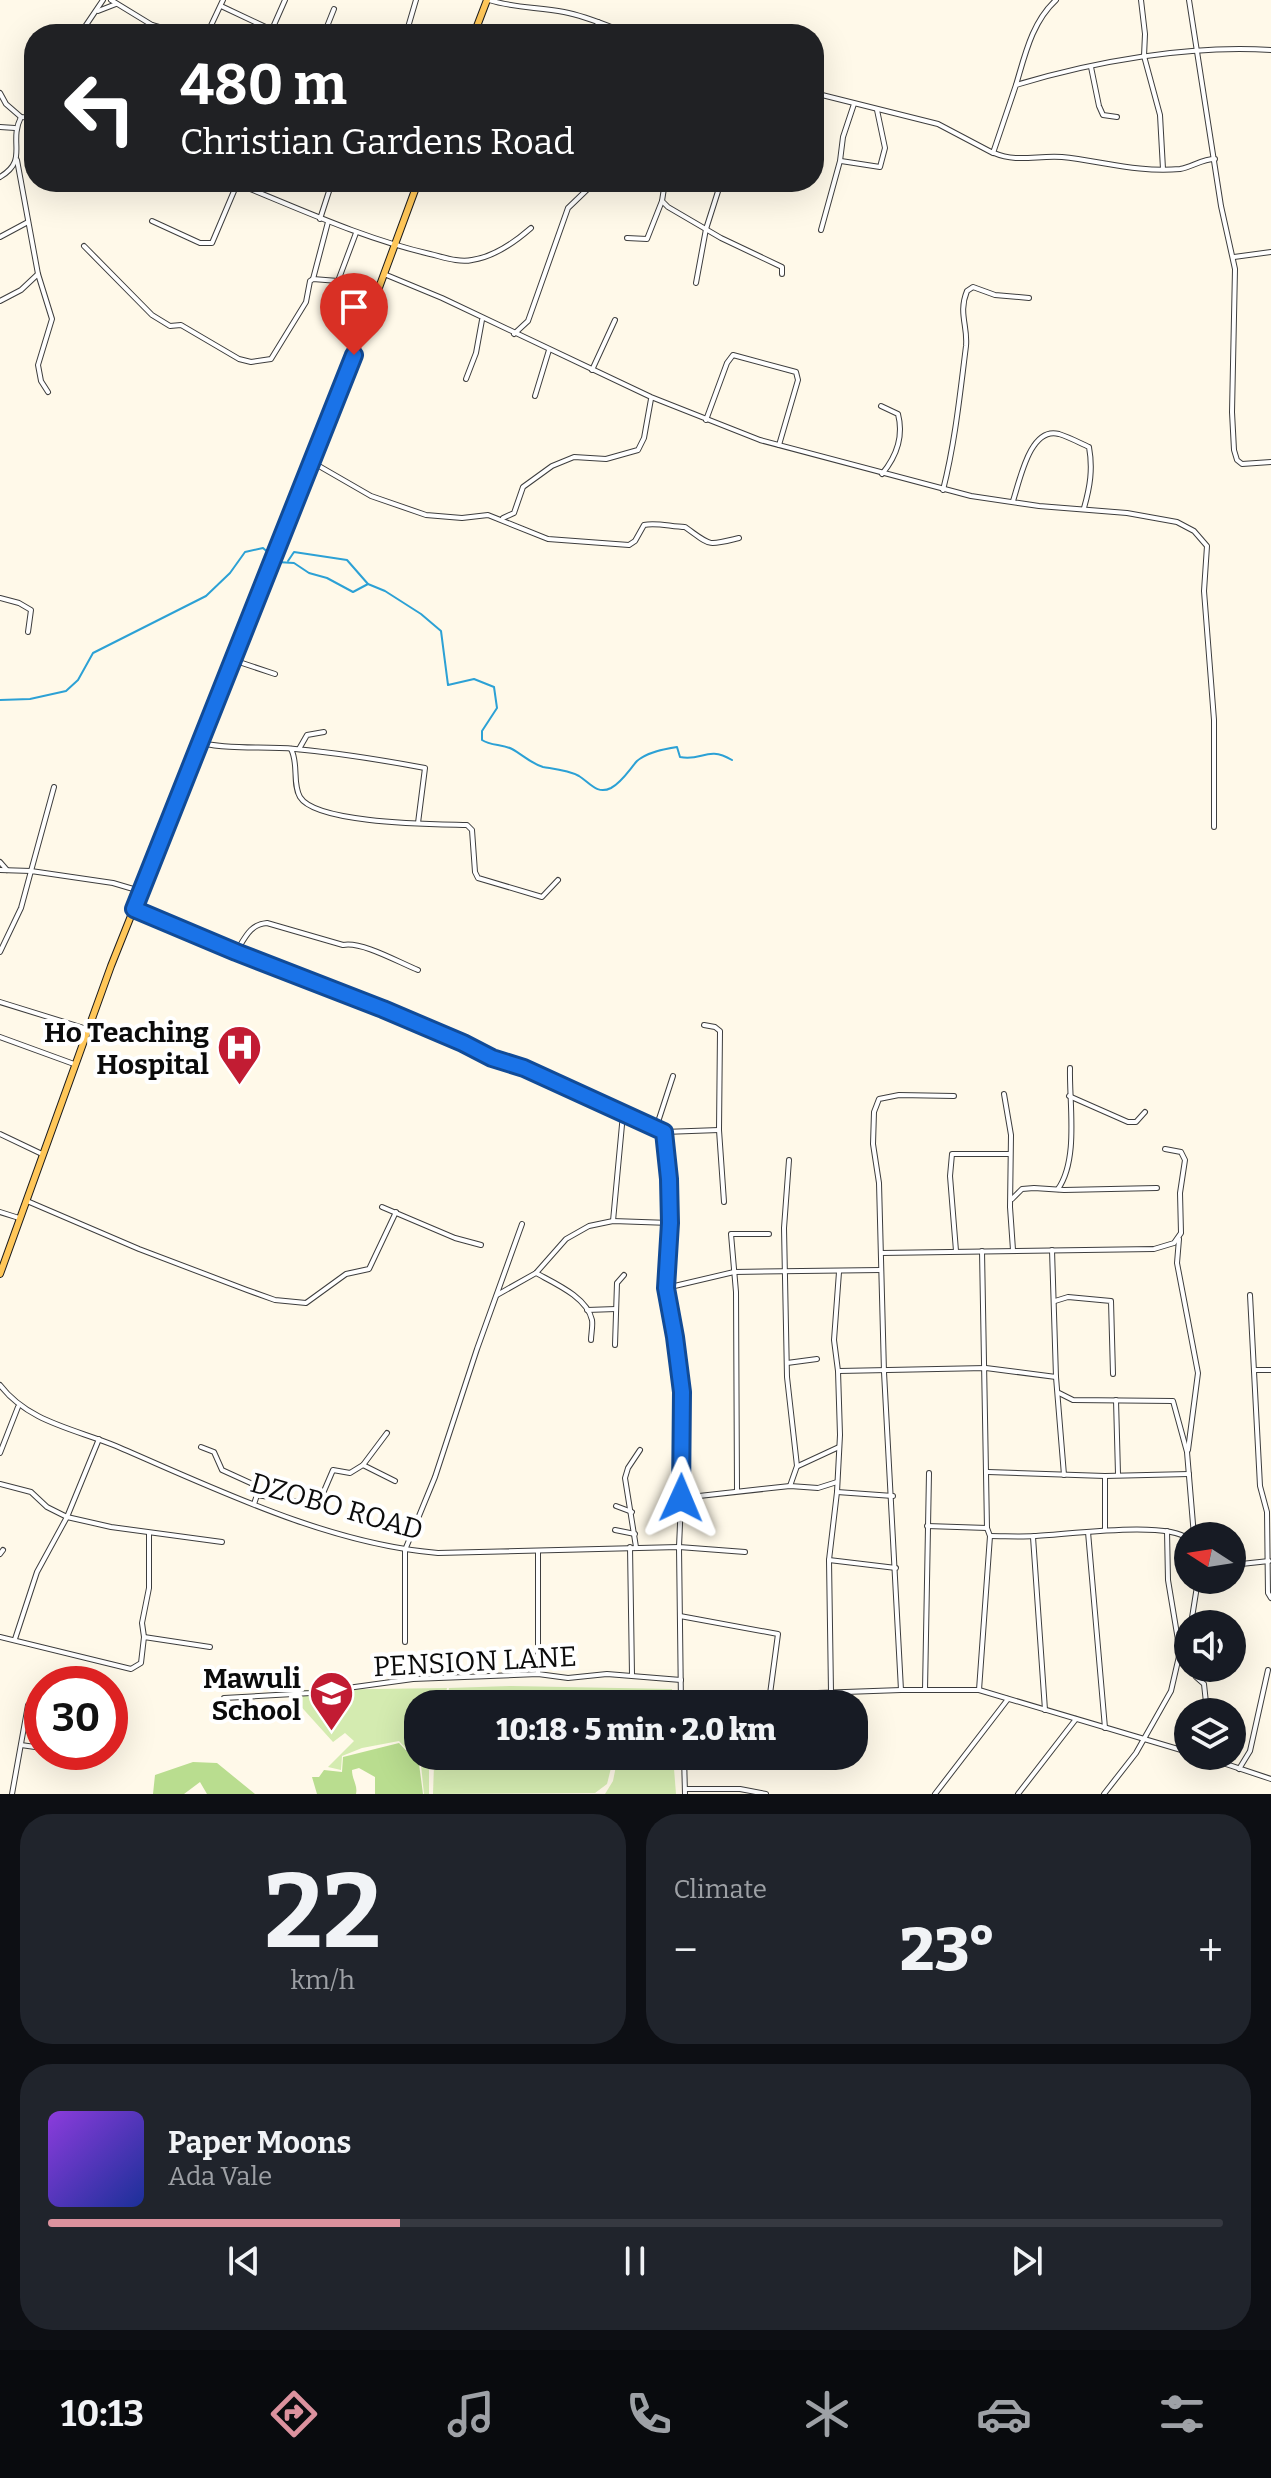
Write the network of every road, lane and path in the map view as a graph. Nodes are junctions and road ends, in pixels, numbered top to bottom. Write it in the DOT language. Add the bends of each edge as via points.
graph roads {
  1 [pos="103,0"];
  2 [pos="111,0"];
  3 [pos="285,0"];
  4 [pos="416,0"];
  5 [pos="488,0"];
  6 [pos="1056,0"];
  7 [pos="1141,0"];
  8 [pos="1189,0"];
  9 [pos="222,3"];
  10 [pos="117,4"];
  11 [pos="334,9"];
  12 [pos="96,12"];
  13 [pos="598,22"];
  14 [pos="87,24"];
  15 [pos="150,24"];
  16 [pos="212,24"];
  17 [pos="257,24"];
  18 [pos="274,24"];
  19 [pos="328,24"];
  20 [pos="409,24"];
  21 [pos="478,24"];
  22 [pos="603,24"];
  23 [pos="1271,50"];
  24 [pos="1199,51"];
  25 [pos="1144,56"];
  26 [pos="1091,67"];
  27 [pos="1016,85"];
  28 [pos="0,93"];
  29 [pos="824,96"];
  30 [pos="854,104"];
  31 [pos="877,110"];
  32 [pos="21,117"];
  33 [pos="24,117"];
  34 [pos="1117,117"];
  35 [pos="0,127"];
  36 [pos="15,128"];
  37 [pos="993,153"];
  38 [pos="1215,159"];
  39 [pos="17,160"];
  40 [pos="840,161"];
  41 [pos="1163,169"];
  42 [pos="0,177"];
  43 [pos="232,192"];
  44 [pos="256,192"];
  45 [pos="329,192"];
  46 [pos="414,192"];
  47 [pos="585,192"];
  48 [pos="663,192"];
  49 [pos="718,192"];
  50 [pos="662,201"];
  51 [pos="320,219"];
  52 [pos="152,221"];
  53 [pos="28,222"];
  54 [pos="328,222"];
  55 [pos="531,228"];
  56 [pos="706,229"];
  57 [pos="821,230"];
  58 [pos="356,233"];
  59 [pos="0,237"];
  60 [pos="627,238"];
  61 [pos="393,245"];
  62 [pos="84,246"];
  63 [pos="1271,252"];
  64 [pos="1233,257"];
  65 [pos="38,274"];
  66 [pos="384,274"];
  67 [pos="782,274"];
  68 [pos="313,279"];
  69 [pos="338,281"];
  70 [pos="696,283"];
  71 [pos="378,290"];
  72 [pos="1029,298"];
  73 [pos="0,301"];
  74 [pos="482,319"];
  75 [pos="615,320"];
  76 [pos="514,334"];
  77 [pos="549,350"];
  78 [pos="592,370"];
  79 [pos="466,379"];
  80 [pos="48,392"];
  81 [pos="535,396"];
  82 [pos="651,397"];
  83 [pos="881,406"];
  84 [pos="706,420"];
  85 [pos="779,445"];
  86 [pos="312,462"];
  87 [pos="1271,462"];
  88 [pos="882,474"];
  89 [pos="943,490"];
  90 [pos="1013,502"];
  91 [pos="1084,508"];
  92 [pos="501,520"];
  93 [pos="739,538"];
  94 [pos="0,598"];
  95 [pos="28,632"];
  96 [pos="233,660"];
  97 [pos="275,674"];
  98 [pos="324,732"];
  99 [pos="200,743"];
  100 [pos="291,749"];
  101 [pos="299,750"];
  102 [pos="54,787"];
  103 [pos="418,823"];
  104 [pos="1214,827"];
  105 [pos="0,862"];
  106 [pos="0,870"];
  107 [pos="7,870"];
  108 [pos="31,871"];
  109 [pos="558,880"];
  110 [pos="140,891"];
  111 [pos="134,909"];
  112 [pos="0,952"];
  113 [pos="236,952"];
  114 [pos="418,970"];
  115 [pos="0,1002"];
  116 [pos="704,1025"];
  117 [pos="87,1029"];
  118 [pos="0,1037"];
  119 [pos="74,1064"];
  120 [pos="1070,1068"];
  121 [pos="673,1076"];
  122 [pos="1004,1094"];
  123 [pos="954,1096"];
  124 [pos="1069,1096"];
  125 [pos="1145,1112"];
  126 [pos="623,1114"];
  127 [pos="656,1128"];
  128 [pos="719,1130"];
  129 [pos="664,1132"];
  130 [pos="0,1134"];
  131 [pos="1165,1149"];
  132 [pos="42,1154"];
  133 [pos="1010,1154"];
  134 [pos="789,1160"];
  135 [pos="1157,1188"];
  136 [pos="1058,1189"];
  137 [pos="1012,1199"];
  138 [pos="26,1200"];
  139 [pos="724,1202"];
  140 [pos="382,1207"];
  141 [pos="0,1212"];
  142 [pos="396,1212"];
  143 [pos="19,1218"];
  144 [pos="613,1221"];
  145 [pos="670,1223"];
  146 [pos="522,1224"];
  147 [pos="769,1234"];
  148 [pos="1179,1239"];
  149 [pos="481,1245"];
  150 [pos="1013,1250"];
  151 [pos="1052,1250"];
  152 [pos="956,1251"];
  153 [pos="982,1251"];
  154 [pos="881,1253"];
  155 [pos="881,1270"];
  156 [pos="734,1272"];
  157 [pos="839,1272"];
  158 [pos="0,1273"];
  159 [pos="536,1273"];
  160 [pos="786,1273"];
  161 [pos="624,1275"];
  162 [pos="666,1288"];
  163 [pos="497,1295"];
  164 [pos="1250,1295"];
  165 [pos="1055,1301"];
  166 [pos="616,1309"];
  167 [pos="587,1310"];
  168 [pos="591,1340"];
  169 [pos="615,1345"];
  170 [pos="817,1359"];
  171 [pos="787,1363"];
  172 [pos="986,1368"];
  173 [pos="1254,1370"];
  174 [pos="1271,1370"];
  175 [pos="838,1371"];
  176 [pos="884,1372"];
  177 [pos="1113,1374"];
  178 [pos="1056,1377"];
  179 [pos="0,1385"];
  180 [pos="1059,1393"];
  181 [pos="1116,1400"];
  182 [pos="19,1406"];
  183 [pos="387,1433"];
  184 [pos="99,1439"];
  185 [pos="201,1447"];
  186 [pos="839,1447"];
  187 [pos="640,1450"];
  188 [pos="1187,1452"];
  189 [pos="0,1453"];
  190 [pos="363,1465"];
  191 [pos="797,1466"];
  192 [pos="988,1472"];
  193 [pos="929,1473"];
  194 [pos="1190,1473"];
  195 [pos="1064,1475"];
  196 [pos="1118,1475"];
  197 [pos="1105,1476"];
  198 [pos="395,1481"];
  199 [pos="838,1482"];
  200 [pos="0,1484"];
  201 [pos="790,1486"];
  202 [pos="737,1490"];
  203 [pos="837,1492"];
  204 [pos="257,1495"];
  205 [pos="893,1496"];
  206 [pos="681,1498"];
  207 [pos="254,1504"];
  208 [pos="616,1506"];
  209 [pos="632,1512"];
  210 [pos="1269,1512"];
  211 [pos="67,1517"];
  212 [pos="1193,1522"];
  213 [pos="927,1526"];
  214 [pos="987,1528"];
  215 [pos="615,1530"];
  216 [pos="1104,1531"];
  217 [pos="1167,1531"];
  218 [pos="1088,1532"];
  219 [pos="1174,1532"];
  220 [pos="149,1533"];
  221 [pos="635,1534"];
  222 [pos="990,1536"];
  223 [pos="1033,1536"];
  224 [pos="222,1542"];
  225 [pos="633,1547"];
  226 [pos="679,1547"];
  227 [pos="405,1550"];
  228 [pos="538,1551"];
  229 [pos="745,1552"];
  230 [pos="829,1560"];
  231 [pos="1270,1561"];
  232 [pos="1246,1564"];
  233 [pos="896,1568"];
  234 [pos="1271,1598"];
  235 [pos="680,1616"];
  236 [pos="1174,1616"];
  237 [pos="0,1637"];
  238 [pos="144,1637"];
  239 [pos="15,1640"];
  240 [pos="405,1642"];
  241 [pos="210,1647"];
  242 [pos="1268,1670"];
  243 [pos="538,1674"];
  244 [pos="632,1675"];
  245 [pos="1174,1678"];
  246 [pos="681,1680"];
  247 [pos="681,1690"];
  248 [pos="771,1690"];
  249 [pos="831,1690"];
  250 [pos="901,1690"];
  251 [pos="925,1690"];
  252 [pos="979,1690"];
  253 [pos="868,1691"];
  254 [pos="224,1698"];
  255 [pos="1008,1699"];
  256 [pos="1045,1710"];
  257 [pos="1076,1719"];
  258 [pos="24,1728"];
  259 [pos="1105,1728"];
  260 [pos="1145,1740"];
  261 [pos="21,1745"];
  262 [pos="24,1745"];
  263 [pos="1174,1748"];
  264 [pos="1246,1758"];
  265 [pos="684,1770"];
  266 [pos="1242,1770"];
  267 [pos="1271,1779"];
  268 [pos="685,1792"];
  269 [pos="757,1792"];
  270 [pos="1106,1792"];
  271 [pos="12,1794"];
  272 [pos="766,1794"];
  273 [pos="935,1794"];
  274 [pos="1018,1794"];
  275 [pos="1114,1794"];
  1 -- 12 [label="street"];
  2 -- 10 [label="street"];
  3 -- 18 [label="street"];
  4 -- 20 [label="street"];
  5 -- 13 [label="street"];
  5 -- 21 [label="main road"];
  6 -- 27 [label="street" via="1029,42"];
  7 -- 25 [label="street"];
  8 -- 24 [label="street"];
  9 -- 16 [label="street"];
  9 -- 17 [label="street"];
  10 -- 12 [label="street"];
  10 -- 15 [label="street"];
  11 -- 19 [label="street"];
  12 -- 14 [label="street"];
  13 -- 22 [label="street"];
  23 -- 24 [label="street"];
  24 -- 25 [label="street"];
  24 -- 38 [label="street"];
  25 -- 26 [label="street"];
  25 -- 41 [label="street" via="1160,115"];
  26 -- 27 [label="street"];
  26 -- 34 [label="street" via="1103,115"];
  27 -- 37 [label="street"];
  28 -- 32 [label="street"];
  29 -- 30 [label="street"];
  30 -- 31 [label="street"];
  30 -- 40 [label="street"];
  31 -- 37 [label="street" via="938,124"];
  31 -- 40 [label="street" via="885,148 880,167"];
  32 -- 33 [label="street"];
  32 -- 36 [label="street"];
  35 -- 36 [label="street"];
  36 -- 39 [label="street"];
  37 -- 41 [label="street"];
  38 -- 41 [label="street"];
  38 -- 64 [label="street"];
  39 -- 42 [label="street"];
  39 -- 53 [label="street"];
  40 -- 57 [label="street"];
  43 -- 52 [label="street" via="212,243 200,243"];
  44 -- 51 [label="street"];
  45 -- 51 [label="street"];
  46 -- 61 [label="main road"];
  47 -- 76 [label="street" via="568,208 528,321"];
  48 -- 50 [label="street"];
  49 -- 56 [label="street"];
  50 -- 56 [label="street"];
  50 -- 60 [label="street" via="647,239"];
  51 -- 54 [label="street"];
  53 -- 59 [label="street"];
  53 -- 65 [label="street"];
  54 -- 58 [label="street"];
  54 -- 68 [label="street"];
  55 -- 61 [label="street" via="503,248 470,261"];
  56 -- 67 [label="street" via="782,267"];
  56 -- 70 [label="street"];
  58 -- 61 [label="street"];
  58 -- 69 [label="street"];
  61 -- 66 [label="main road"];
  62 -- 68 [label="street" via="152,315 251,362 271,359 306,302"];
  63 -- 64 [label="street"];
  64 -- 87 [label="street" via="1234,450 1242,464"];
  65 -- 73 [label="street"];
  65 -- 80 [label="street" via="52,319 38,365"];
  66 -- 71 [label="main road"];
  66 -- 74 [label="street"];
  68 -- 69 [label="street"];
  69 -- 71 [label="street"];
  71 -- 86 [label="main road"];
  72 -- 89 [label="street" via="973,287 965,295 966,344"];
  74 -- 76 [label="street"];
  74 -- 79 [label="street"];
  75 -- 78 [label="street"];
  76 -- 77 [label="street"];
  77 -- 78 [label="street"];
  77 -- 81 [label="street"];
  78 -- 82 [label="street"];
  82 -- 84 [label="street"];
  82 -- 92 [label="street" via="638,450 606,459 574,457 552,466 523,487 514,513"];
  83 -- 88 [label="street" via="898,414 900,422 898,449"];
  84 -- 85 [label="street"];
  84 -- 85 [label="street" via="733,355 796,372"];
  85 -- 88 [label="street"];
  86 -- 92 [label="street" via="350,486 408,511"];
  86 -- 96 [label="main road"];
  88 -- 89 [label="street"];
  89 -- 90 [label="street"];
  90 -- 91 [label="street"];
  90 -- 91 [label="street" via="1039,437 1059,434 1089,447 1092,462"];
  91 -- 104 [label="street" via="1177,522 1207,546 1204,591 1214,720"];
  92 -- 93 [label="street" via="548,539 625,545 649,524 685,527 709,544"];
  94 -- 95 [label="street" via="31,610"];
  96 -- 97 [label="street"];
  96 -- 99 [label="main road"];
  98 -- 101 [label="street" via="307,735"];
  99 -- 100 [label="street"];
  99 -- 110 [label="main road"];
  100 -- 101 [label="street"];
  100 -- 103 [label="street" via="298,793 306,803 378,822"];
  101 -- 103 [label="street" via="425,768"];
  102 -- 108 [label="street"];
  103 -- 109 [label="street" via="471,826 475,872 483,882 542,897"];
  105 -- 107 [label="street"];
  106 -- 107 [label="street"];
  107 -- 108 [label="street"];
  108 -- 110 [label="street"];
  108 -- 112 [label="street"];
  110 -- 111 [label="main road"];
  111 -- 113 [label="street"];
  111 -- 117 [label="main road"];
  113 -- 114 [label="street" via="250,929 267,923 363,947"];
  113 -- 126 [label="street" via="524,1068"];
  115 -- 117 [label="street"];
  116 -- 128 [label="street" via="720,1031"];
  117 -- 119 [label="main road"];
  118 -- 119 [label="street"];
  119 -- 132 [label="main road"];
  120 -- 124 [label="street"];
  121 -- 127 [label="street"];
  122 -- 133 [label="street"];
  123 -- 154 [label="street" via="879,1099 873,1144"];
  124 -- 125 [label="street" via="1128,1122 1136,1122"];
  124 -- 136 [label="street" via="1071,1151"];
  126 -- 127 [label="street"];
  126 -- 144 [label="street"];
  127 -- 129 [label="street"];
  128 -- 129 [label="street"];
  128 -- 139 [label="street"];
  129 -- 145 [label="street"];
  130 -- 132 [label="street"];
  131 -- 148 [label="street" via="1181,1152 1185,1160"];
  132 -- 138 [label="main road"];
  133 -- 137 [label="street"];
  133 -- 152 [label="street" via="952,1154"];
  134 -- 160 [label="street"];
  135 -- 136 [label="street"];
  136 -- 137 [label="street" via="1022,1189"];
  137 -- 150 [label="street"];
  138 -- 142 [label="street" via="247,1290 306,1303 346,1274 369,1269"];
  138 -- 143 [label="main road"];
  140 -- 142 [label="street"];
  141 -- 143 [label="street"];
  142 -- 149 [label="street"];
  143 -- 158 [label="main road"];
  144 -- 145 [label="street"];
  144 -- 159 [label="street" via="580,1229"];
  145 -- 162 [label="street"];
  146 -- 163 [label="street"];
  147 -- 156 [label="street" via="731,1234"];
  148 -- 151 [label="street" via="1154,1249"];
  148 -- 188 [label="street" via="1177,1263 1198,1373"];
  150 -- 151 [label="street"];
  150 -- 153 [label="street"];
  151 -- 165 [label="street"];
  152 -- 153 [label="street"];
  152 -- 154 [label="street"];
  153 -- 172 [label="street"];
  154 -- 155 [label="street"];
  155 -- 157 [label="street"];
  155 -- 176 [label="street"];
  156 -- 160 [label="street"];
  156 -- 162 [label="street"];
  156 -- 202 [label="street"];
  157 -- 160 [label="street"];
  157 -- 175 [label="street" via="834,1340"];
  159 -- 163 [label="street"];
  159 -- 167 [label="street"];
  160 -- 171 [label="street"];
  161 -- 166 [label="street" via="618,1281"];
  162 -- 206 [label="street" via="682,1392"];
  163 -- 227 [label="street"];
  164 -- 173 [label="street"];
  165 -- 177 [label="street" via="1111,1301"];
  165 -- 178 [label="street"];
  166 -- 167 [label="street"];
  166 -- 169 [label="street"];
  167 -- 168 [label="street"];
  170 -- 171 [label="street"];
  171 -- 191 [label="street"];
  172 -- 176 [label="street"];
  172 -- 178 [label="street"];
  172 -- 192 [label="street"];
  173 -- 174 [label="street"];
  173 -- 210 [label="street" via="1260,1486"];
  175 -- 176 [label="street"];
  175 -- 186 [label="street"];
  176 -- 205 [label="street"];
  178 -- 180 [label="street"];
  179 -- 182 [label="street, DZOBO ROAD"];
  180 -- 181 [label="street" via="1073,1400"];
  180 -- 195 [label="street"];
  181 -- 188 [label="street" via="1173,1401"];
  181 -- 196 [label="street"];
  182 -- 184 [label="street, DZOBO ROAD"];
  182 -- 189 [label="street"];
  183 -- 190 [label="street"];
  184 -- 207 [label="street, DZOBO ROAD"];
  184 -- 211 [label="street"];
  185 -- 204 [label="street" via="214,1452 222,1470 255,1485"];
  186 -- 191 [label="street"];
  186 -- 199 [label="street"];
  187 -- 209 [label="street" via="625,1478"];
  188 -- 194 [label="street"];
  190 -- 198 [label="street"];
  190 -- 204 [label="street" via="350,1473 333,1470 318,1505"];
  191 -- 201 [label="street"];
  192 -- 195 [label="street"];
  192 -- 214 [label="street"];
  193 -- 213 [label="street"];
  194 -- 196 [label="street"];
  194 -- 212 [label="street"];
  195 -- 197 [label="street"];
  196 -- 197 [label="street"];
  197 -- 216 [label="street"];
  199 -- 201 [label="street" via="818,1488"];
  199 -- 203 [label="street"];
  200 -- 211 [label="street" via="31,1492"];
  201 -- 202 [label="street"];
  202 -- 206 [label="street"];
  203 -- 205 [label="street"];
  203 -- 230 [label="street"];
  204 -- 207 [label="street"];
  205 -- 233 [label="street"];
  206 -- 226 [label="street"];
  207 -- 227 [label="street, DZOBO ROAD"];
  208 -- 209 [label="street"];
  209 -- 221 [label="street"];
  210 -- 231 [label="street"];
  211 -- 220 [label="street"];
  211 -- 239 [label="street" via="37,1572"];
  213 -- 214 [label="street"];
  213 -- 251 [label="street"];
  214 -- 222 [label="street"];
  215 -- 221 [label="street"];
  216 -- 217 [label="street"];
  216 -- 218 [label="street"];
  217 -- 219 [label="street"];
  217 -- 236 [label="street"];
  218 -- 223 [label="street"];
  218 -- 259 [label="street"];
  220 -- 224 [label="street"];
  220 -- 238 [label="street"];
  221 -- 225 [label="street"];
  222 -- 223 [label="street"];
  222 -- 252 [label="street"];
  223 -- 256 [label="street"];
  225 -- 226 [label="street, DZOBO ROAD"];
  225 -- 228 [label="street, DZOBO ROAD"];
  225 -- 244 [label="street"];
  226 -- 229 [label="street, DZOBO ROAD"];
  226 -- 235 [label="street"];
  227 -- 228 [label="street, DZOBO ROAD"];
  227 -- 240 [label="street"];
  228 -- 243 [label="street"];
  230 -- 233 [label="street"];
  230 -- 249 [label="street"];
  231 -- 232 [label="street"];
  231 -- 234 [label="street"];
  233 -- 250 [label="street"];
  235 -- 246 [label="street"];
  235 -- 248 [label="street" via="778,1634"];
  237 -- 239 [label="street"];
  238 -- 239 [label="street" via="141,1663 131,1669"];
  238 -- 241 [label="street"];
  242 -- 264 [label="street"];
  243 -- 244 [label="street, PENSION LANE"];
  243 -- 254 [label="street, PENSION LANE" via="413,1679"];
  244 -- 246 [label="street, PENSION LANE"];
  245 -- 260 [label="street"];
  246 -- 247 [label="street"];
  250 -- 251 [label="street"];
  250 -- 253 [label="street"];
  251 -- 252 [label="street"];
  252 -- 255 [label="street"];
  255 -- 256 [label="street"];
  255 -- 273 [label="street"];
  256 -- 257 [label="street"];
  257 -- 259 [label="street"];
  257 -- 274 [label="street"];
  258 -- 261 [label="street"];
  259 -- 260 [label="street"];
  260 -- 263 [label="street"];
  260 -- 270 [label="street"];
  261 -- 262 [label="street"];
  261 -- 271 [label="street"];
  265 -- 268 [label="street"];
  266 -- 267 [label="street"];
  268 -- 269 [label="street"];
  269 -- 272 [label="street"];
  270 -- 275 [label="street"];
}
